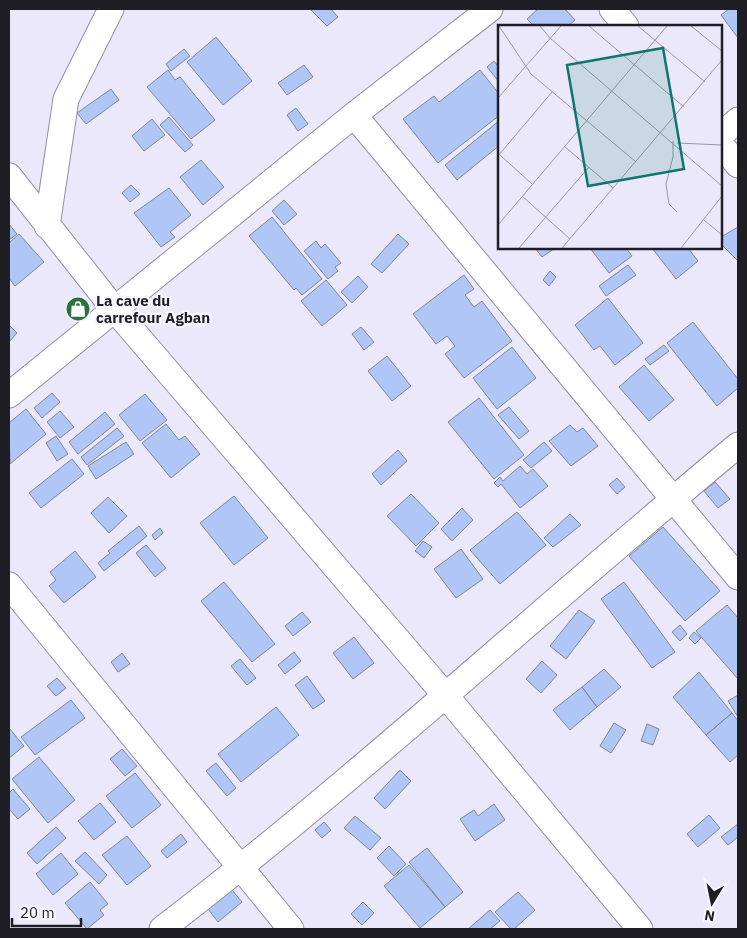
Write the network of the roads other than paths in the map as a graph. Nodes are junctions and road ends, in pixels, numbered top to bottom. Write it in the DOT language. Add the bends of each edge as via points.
graph roads {
  1 [pos="111,9"];
  2 [pos="490,9"];
  3 [pos="612,9"];
  4 [pos="625,25"];
  5 [pos="354,115"];
  6 [pos="738,120"];
  7 [pos="722,134"];
  8 [pos="722,146"];
  9 [pos="738,165"];
  10 [pos="9,176"];
  11 [pos="20,201"];
  12 [pos="47,226"];
  13 [pos="115,310"];
  14 [pos="9,395"];
  15 [pos="738,444"];
  16 [pos="672,500"];
  17 [pos="738,577"];
  18 [pos="9,585"];
  19 [pos="446,696"];
  20 [pos="241,869"];
  21 [pos="162,929"];
  22 [pos="291,929"];
  23 [pos="640,929"];
  1 -- 12 [label="street" via="66,99"];
  2 -- 5 [label="street"];
  3 -- 4 [label="street"];
  5 -- 13 [label="street"];
  5 -- 16 [label="street"];
  6 -- 7 [label="street"];
  8 -- 9 [label="street"];
  10 -- 11 [label="street"];
  11 -- 12 [label="street"];
  12 -- 13 [label="street"];
  13 -- 14 [label="street"];
  13 -- 19 [label="street"];
  15 -- 16 [label="street"];
  16 -- 17 [label="street"];
  16 -- 19 [label="street"];
  18 -- 20 [label="street"];
  19 -- 20 [label="street"];
  19 -- 23 [label="street"];
  20 -- 21 [label="street"];
  20 -- 22 [label="street"];
}
